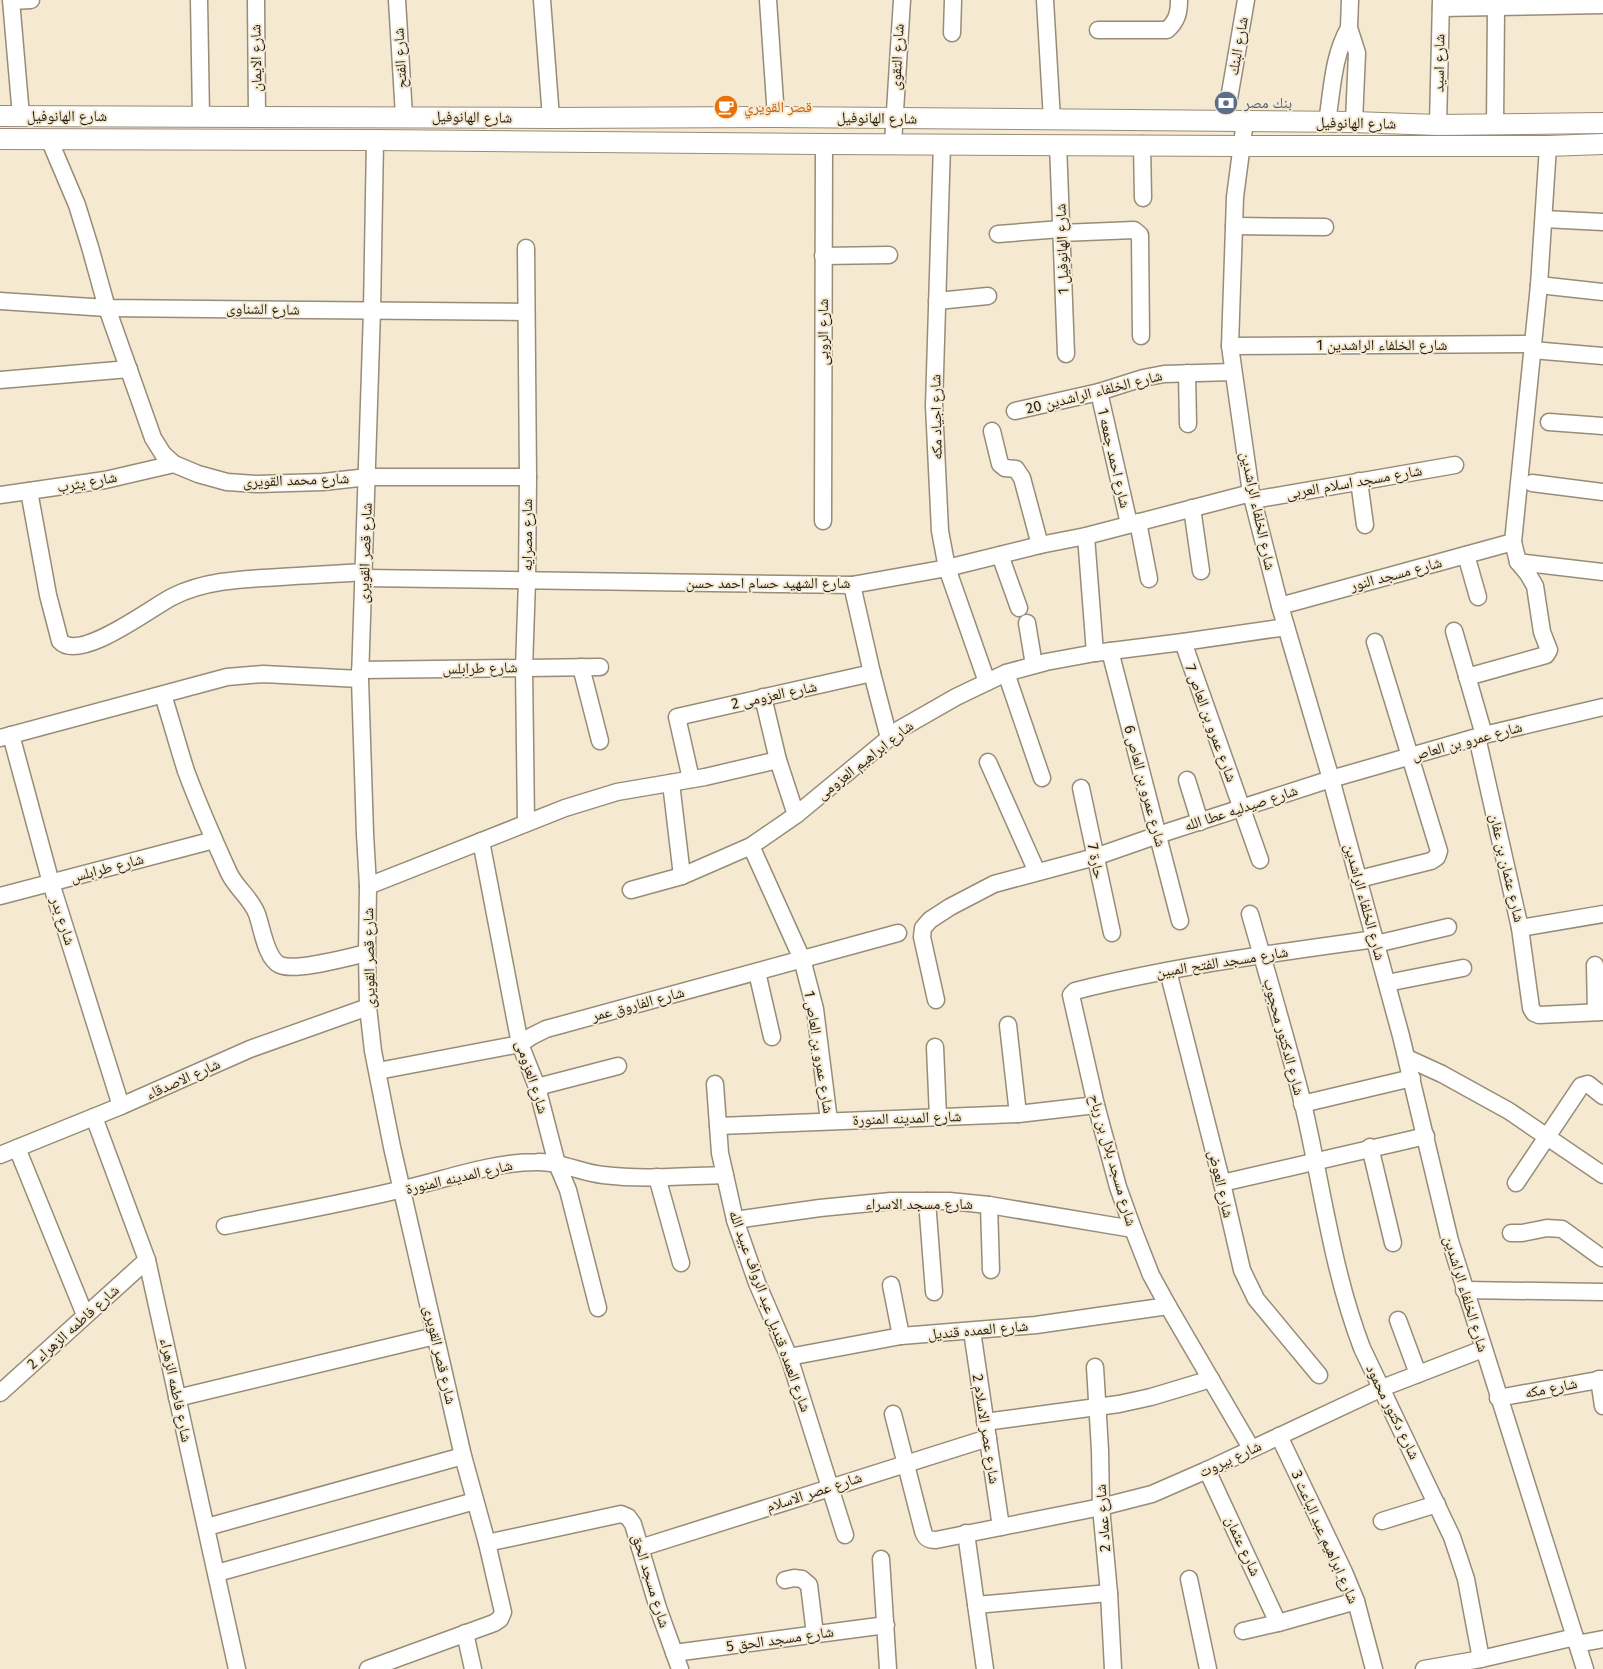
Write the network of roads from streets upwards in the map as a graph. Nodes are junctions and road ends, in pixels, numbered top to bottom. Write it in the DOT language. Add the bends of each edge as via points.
graph roads {
  1 [pos="32,0"];
  2 [pos="200,0"];
  3 [pos="256,0"];
  4 [pos="397,0"];
  5 [pos="542,0"];
  6 [pos="768,0"];
  7 [pos="902,0"];
  8 [pos="953,0"];
  9 [pos="1045,0"];
  10 [pos="1179,0"];
  11 [pos="1246,0"];
  12 [pos="1350,0"];
  13 [pos="11,1"];
  14 [pos="1527,3"];
  15 [pos="1441,4"];
  16 [pos="1603,5"];
  17 [pos="1496,7"];
  18 [pos="1349,28"];
  19 [pos="1098,30"];
  20 [pos="952,33"];
  21 [pos="0,116"];
  22 [pos="21,116"];
  23 [pos="201,116"];
  24 [pos="257,116"];
  25 [pos="404,116"];
  26 [pos="776,117"];
  27 [pos="551,118"];
  28 [pos="894,118"];
  29 [pos="1052,120"];
  30 [pos="1235,121"];
  31 [pos="1328,122"];
  32 [pos="1354,122"];
  33 [pos="1603,123"];
  34 [pos="1438,125"];
  35 [pos="1495,125"];
  36 [pos="0,139"];
  37 [pos="49,139"];
  38 [pos="375,140"];
  39 [pos="824,144"];
  40 [pos="893,144"];
  41 [pos="942,144"];
  42 [pos="1058,144"];
  43 [pos="1142,144"];
  44 [pos="1603,144"];
  45 [pos="1242,146"];
  46 [pos="1548,146"];
  47 [pos="1143,198"];
  48 [pos="1544,219"];
  49 [pos="1603,222"];
  50 [pos="1234,226"];
  51 [pos="1325,227"];
  52 [pos="1061,231"];
  53 [pos="998,234"];
  54 [pos="526,248"];
  55 [pos="890,255"];
  56 [pos="823,256"];
  57 [pos="1539,285"];
  58 [pos="1603,292"];
  59 [pos="988,296"];
  60 [pos="0,301"];
  61 [pos="937,301"];
  62 [pos="107,308"];
  63 [pos="372,310"];
  64 [pos="526,312"];
  65 [pos="1141,336"];
  66 [pos="1230,346"];
  67 [pos="1533,347"];
  68 [pos="1066,354"];
  69 [pos="1603,356"];
  70 [pos="129,369"];
  71 [pos="1233,372"];
  72 [pos="1187,373"];
  73 [pos="0,380"];
  74 [pos="1099,392"];
  75 [pos="1015,411"];
  76 [pos="1549,422"];
  77 [pos="1188,424"];
  78 [pos="1603,426"];
  79 [pos="992,431"];
  80 [pos="174,464"];
  81 [pos="1455,465"];
  82 [pos="368,477"];
  83 [pos="528,477"];
  84 [pos="1360,482"];
  85 [pos="1532,483"];
  86 [pos="29,491"];
  87 [pos="1603,492"];
  88 [pos="0,495"];
  89 [pos="1252,496"];
  90 [pos="1192,508"];
  91 [pos="822,521"];
  92 [pos="1134,523"];
  93 [pos="1365,525"];
  94 [pos="1086,536"];
  95 [pos="1513,542"];
  96 [pos="1040,545"];
  97 [pos="1000,555"];
  98 [pos="1466,555"];
  99 [pos="1518,562"];
  100 [pos="948,568"];
  101 [pos="1201,571"];
  102 [pos="1603,572"];
  103 [pos="364,575"];
  104 [pos="1149,578"];
  105 [pos="527,581"];
  106 [pos="852,584"];
  107 [pos="1478,597"];
  108 [pos="1280,606"];
  109 [pos="1019,608"];
  110 [pos="1027,623"];
  111 [pos="1286,627"];
  112 [pos="1454,631"];
  113 [pos="1183,642"];
  114 [pos="1375,642"];
  115 [pos="1102,652"];
  116 [pos="1034,664"];
  117 [pos="581,667"];
  118 [pos="600,667"];
  119 [pos="524,668"];
  120 [pos="872,673"];
  121 [pos="1006,673"];
  122 [pos="360,674"];
  123 [pos="1467,676"];
  124 [pos="987,682"];
  125 [pos="163,694"];
  126 [pos="763,698"];
  127 [pos="1603,712"];
  128 [pos="1480,736"];
  129 [pos="6,737"];
  130 [pos="889,738"];
  131 [pos="600,741"];
  132 [pos="1410,756"];
  133 [pos="778,760"];
  134 [pos="988,762"];
  135 [pos="1042,778"];
  136 [pos="691,779"];
  137 [pos="1331,779"];
  138 [pos="1187,780"];
  139 [pos="671,783"];
  140 [pos="1081,788"];
  141 [pos="1242,808"];
  142 [pos="796,815"];
  143 [pos="1200,822"];
  144 [pos="526,823"];
  145 [pos="1158,835"];
  146 [pos="214,840"];
  147 [pos="481,841"];
  148 [pos="751,846"];
  149 [pos="1095,857"];
  150 [pos="1260,860"];
  151 [pos="1037,872"];
  152 [pos="682,876"];
  153 [pos="1359,879"];
  154 [pos="50,883"];
  155 [pos="368,886"];
  156 [pos="631,890"];
  157 [pos="0,896"];
  158 [pos="1250,914"];
  159 [pos="1603,914"];
  160 [pos="1180,921"];
  161 [pos="1448,927"];
  162 [pos="1520,928"];
  163 [pos="898,933"];
  164 [pos="1112,933"];
  165 [pos="1376,942"];
  166 [pos="367,953"];
  167 [pos="1261,954"];
  168 [pos="802,959"];
  169 [pos="1595,965"];
  170 [pos="1463,968"];
  171 [pos="1168,971"];
  172 [pos="757,972"];
  173 [pos="1387,983"];
  174 [pos="1071,995"];
  175 [pos="936,1000"];
  176 [pos="368,1007"];
  177 [pos="1600,1012"];
  178 [pos="1008,1025"];
  179 [pos="772,1037"];
  180 [pos="520,1044"];
  181 [pos="935,1047"];
  182 [pos="1407,1058"];
  183 [pos="618,1066"];
  184 [pos="378,1071"];
  185 [pos="1412,1078"];
  186 [pos="715,1084"];
  187 [pos="537,1087"];
  188 [pos="1603,1096"];
  189 [pos="1096,1104"];
  190 [pos="1302,1104"];
  191 [pos="121,1106"];
  192 [pos="1018,1114"];
  193 [pos="94,1117"];
  194 [pos="938,1117"];
  195 [pos="829,1121"];
  196 [pos="718,1126"];
  197 [pos="1426,1136"];
  198 [pos="1547,1137"];
  199 [pos="17,1148"];
  200 [pos="1370,1148"];
  201 [pos="0,1155"];
  202 [pos="1315,1160"];
  203 [pos="557,1164"];
  204 [pos="725,1175"];
  205 [pos="1603,1175"];
  206 [pos="657,1177"];
  207 [pos="1516,1183"];
  208 [pos="1222,1184"];
  209 [pos="402,1189"];
  210 [pos="927,1201"];
  211 [pos="989,1205"];
  212 [pos="735,1220"];
  213 [pos="225,1226"];
  214 [pos="1133,1229"];
  215 [pos="1511,1233"];
  216 [pos="1393,1243"];
  217 [pos="147,1260"];
  218 [pos="1601,1261"];
  219 [pos="681,1263"];
  220 [pos="991,1270"];
  221 [pos="891,1285"];
  222 [pos="1464,1290"];
  223 [pos="934,1292"];
  224 [pos="1603,1292"];
  225 [pos="1168,1306"];
  226 [pos="598,1308"];
  227 [pos="85,1315"];
  228 [pos="1398,1320"];
  229 [pos="972,1331"];
  230 [pos="436,1336"];
  231 [pos="902,1336"];
  232 [pos="1483,1350"];
  233 [pos="789,1357"];
  234 [pos="1095,1367"];
  235 [pos="1418,1374"];
  236 [pos="1319,1375"];
  237 [pos="1211,1379"];
  238 [pos="1601,1379"];
  239 [pos="1382,1388"];
  240 [pos="0,1393"];
  241 [pos="177,1398"];
  242 [pos="1498,1398"];
  243 [pos="1098,1406"];
  244 [pos="1603,1406"];
  245 [pos="893,1414"];
  246 [pos="987,1430"];
  247 [pos="1279,1436"];
  248 [pos="1251,1448"];
  249 [pos="463,1456"];
  250 [pos="906,1463"];
  251 [pos="1207,1470"];
  252 [pos="830,1487"];
  253 [pos="475,1501"];
  254 [pos="1437,1504"];
  255 [pos="1101,1507"];
  256 [pos="1382,1521"];
  257 [pos="207,1527"];
  258 [pos="1001,1527"];
  259 [pos="966,1533"];
  260 [pos="845,1535"];
  261 [pos="488,1543"];
  262 [pos="640,1548"];
  263 [pos="881,1559"];
  264 [pos="217,1573"];
  265 [pos="1189,1579"];
  266 [pos="785,1580"];
  267 [pos="1109,1593"];
  268 [pos="1356,1601"];
  269 [pos="976,1605"];
  270 [pos="1278,1623"];
  271 [pos="886,1625"];
  272 [pos="1243,1631"];
  273 [pos="465,1634"];
  274 [pos="815,1634"];
  275 [pos="1603,1639"];
  276 [pos="1576,1640"];
  277 [pos="674,1653"];
  278 [pos="1481,1659"];
  279 [pos="237,1669"];
  280 [pos="368,1669"];
  281 [pos="473,1669"];
  282 [pos="680,1669"];
  283 [pos="888,1669"];
  284 [pos="985,1669"];
  285 [pos="1113,1669"];
  286 [pos="1208,1669"];
  287 [pos="1374,1669"];
  288 [pos="1424,1669"];
  289 [pos="1585,1669"];
  1 -- 13 [label="street"];
  2 -- 23 [label="street"];
  3 -- 24 [label="street, شارع الايمان"];
  4 -- 25 [label="street, شارع الفتح"];
  5 -- 27 [label="street"];
  6 -- 26 [label="street"];
  7 -- 28 [label="street, شارع التقوى"];
  8 -- 20 [label="street"];
  9 -- 29 [label="street"];
  10 -- 19 [label="street" via="1178,15 1167,30"];
  11 -- 30 [label="street, شارع البنك"];
  12 -- 18 [label="street"];
  13 -- 22 [label="street"];
  14 -- 16 [label="street"];
  14 -- 17 [label="street"];
  15 -- 17 [label="street"];
  15 -- 34 [label="street, شارع اسيد"];
  17 -- 35 [label="street"];
  18 -- 31 [label="street" via="1338,54"];
  18 -- 32 [label="street" via="1357,53"];
  21 -- 22 [label="street, شارع الهانوفيل"];
  22 -- 23 [label="street, شارع الهانوفيل"];
  23 -- 24 [label="street, شارع الهانوفيل"];
  24 -- 25 [label="street, شارع الهانوفيل"];
  25 -- 27 [label="street, شارع الهانوفيل"];
  26 -- 27 [label="street, شارع الهانوفيل"];
  26 -- 28 [label="street, شارع الهانوفيل"];
  28 -- 29 [label="street, شارع الهانوفيل"];
  28 -- 40 [label="street, شارع التقوى"];
  29 -- 30 [label="street, شارع الهانوفيل"];
  30 -- 31 [label="street, شارع الهانوفيل"];
  30 -- 45 [label="street, شارع الخلفاء الراشدين"];
  31 -- 32 [label="street, شارع الهانوفيل"];
  32 -- 34 [label="street, شارع الهانوفيل"];
  33 -- 35 [label="street, شارع الهانوفيل"];
  34 -- 35 [label="street, شارع الهانوفيل"];
  36 -- 37 [label="street, شارع الهانوفيل"];
  37 -- 38 [label="street, شارع الهانوفيل"];
  37 -- 62 [label="street, شارع محمد القويرى" via="77,205"];
  38 -- 39 [label="street, شارع الهانوفيل"];
  38 -- 63 [label="street, شارع قصر القويرى"];
  39 -- 40 [label="street, شارع الهانوفيل"];
  39 -- 56 [label="street, شارع الروبى"];
  40 -- 41 [label="street, شارع الهانوفيل"];
  41 -- 42 [label="street, شارع الهانوفيل"];
  41 -- 61 [label="street, شارع اجياد مكه"];
  42 -- 43 [label="street, شارع الهانوفيل"];
  42 -- 52 [label="street, شارع الهانوفيل 1"];
  43 -- 45 [label="street, شارع الهانوفيل"];
  43 -- 47 [label="street"];
  44 -- 46 [label="street, شارع الهانوفيل"];
  45 -- 46 [label="street, شارع الهانوفيل"];
  45 -- 50 [label="street, شارع الخلفاء الراشدين"];
  46 -- 48 [label="street"];
  48 -- 49 [label="street"];
  48 -- 57 [label="street"];
  50 -- 51 [label="street"];
  50 -- 66 [label="street, شارع الخلفاء الراشدين"];
  52 -- 53 [label="street"];
  52 -- 65 [label="street" via="1134,230 1140,235"];
  52 -- 68 [label="street, شارع الهانوفيل 1"];
  54 -- 64 [label="street, شارع مصرايه"];
  55 -- 56 [label="street"];
  56 -- 91 [label="street, شارع الروبى"];
  57 -- 58 [label="street"];
  57 -- 67 [label="street"];
  59 -- 61 [label="street"];
  60 -- 62 [label="street, شارع الشناوى"];
  61 -- 100 [label="street, شارع اجياد مكه" via="934,406 940,531"];
  62 -- 63 [label="street, شارع الشناوى"];
  62 -- 70 [label="street, شارع محمد القويرى"];
  63 -- 64 [label="street, شارع الشناوى"];
  63 -- 82 [label="street, شارع قصر القويرى"];
  64 -- 83 [label="street, شارع مصرايه"];
  66 -- 67 [label="street, شارع الخلفاء الراشدين 1"];
  66 -- 71 [label="street, شارع الخلفاء الراشدين"];
  67 -- 69 [label="street, شارع الخلفاء الراشدين 1"];
  67 -- 95 [label="street"];
  70 -- 73 [label="street"];
  70 -- 80 [label="street, شارع محمد القويرى" via="153,438 162,454"];
  71 -- 72 [label="street, شارع الخلفاء الراشدين 20"];
  71 -- 89 [label="street, شارع الخلفاء الراشدين"];
  72 -- 74 [label="street, شارع الخلفاء الراشدين 20" via="1157,375"];
  72 -- 77 [label="street"];
  74 -- 75 [label="street, شارع الخلفاء الراشدين 20"];
  74 -- 92 [label="street, شارع احمد جمعه 1"];
  76 -- 78 [label="street"];
  79 -- 96 [label="street" via="1000,464 1016,469 1022,478"];
  80 -- 82 [label="street, شارع محمد القويرى" via="227,482 323,482"];
  80 -- 86 [label="street, شارع يثرب" via="105,480"];
  81 -- 84 [label="street, شارع مسجد اسلام العربى"];
  82 -- 83 [label="street, شارع محمد القويرى"];
  82 -- 103 [label="street, شارع قصر القويرى"];
  83 -- 105 [label="street, شارع مصرايه"];
  84 -- 89 [label="street, شارع مسجد اسلام العربى"];
  84 -- 93 [label="street"];
  85 -- 87 [label="street"];
  86 -- 88 [label="street, شارع يثرب"];
  86 -- 103 [label="street, شارع الشهيد حسام احمد حسن" via="48,595 60,641 66,645 74,646 108,636 173,596 203,586 235,580"];
  89 -- 90 [label="street, شارع الشهيد حسام احمد حسن"];
  89 -- 108 [label="street, شارع الخلفاء الراشدين"];
  90 -- 92 [label="street, شارع الشهيد حسام احمد حسن"];
  90 -- 101 [label="street"];
  92 -- 94 [label="street, شارع الشهيد حسام احمد حسن"];
  92 -- 104 [label="street, شارع احمد جمعه 1"];
  94 -- 96 [label="street, شارع الشهيد حسام احمد حسن"];
  94 -- 115 [label="street, شارع عمرو بن العاص 6"];
  95 -- 98 [label="street, شارع مسجد النور"];
  95 -- 99 [label="street"];
  96 -- 97 [label="street, شارع الشهيد حسام احمد حسن"];
  97 -- 100 [label="street, شارع الشهيد حسام احمد حسن"];
  97 -- 109 [label="street"];
  98 -- 107 [label="street"];
  98 -- 108 [label="street, شارع مسجد النور"];
  99 -- 102 [label="street"];
  99 -- 123 [label="street" via="1535,586 1548,653"];
  100 -- 106 [label="street, شارع الشهيد حسام احمد حسن"];
  100 -- 124 [label="street, شارع اجياد مكه"];
  103 -- 105 [label="street, شارع الشهيد حسام احمد حسن"];
  103 -- 122 [label="street, شارع قصر القويرى"];
  105 -- 106 [label="street, شارع الشهيد حسام احمد حسن"];
  105 -- 119 [label="street, شارع مصرايه"];
  106 -- 120 [label="street"];
  108 -- 111 [label="street, شارع الخلفاء الراشدين"];
  110 -- 116 [label="street"];
  111 -- 113 [label="street, شارع ابراهيم العزومى"];
  111 -- 137 [label="street, شارع الخلفاء الراشدين"];
  112 -- 123 [label="street, شارع عثمان بن عفان"];
  113 -- 115 [label="street, شارع ابراهيم العزومى"];
  113 -- 141 [label="street, شارع عمرو بن العاص 7"];
  114 -- 132 [label="street"];
  115 -- 116 [label="street, شارع ابراهيم العزومى"];
  115 -- 145 [label="street, شارع عمرو بن العاص 6"];
  116 -- 121 [label="street, شارع ابراهيم العزومى"];
  117 -- 118 [label="street, شارع طرابلس"];
  117 -- 119 [label="street, شارع طرابلس"];
  117 -- 131 [label="street"];
  119 -- 122 [label="street, شارع طرابلس"];
  119 -- 144 [label="street, شارع مصرايه"];
  120 -- 126 [label="street, شارع العزومى 2"];
  120 -- 130 [label="street"];
  121 -- 124 [label="street, شارع ابراهيم العزومى"];
  121 -- 135 [label="street"];
  122 -- 125 [label="street, شارع طرابلس" via="245,675"];
  122 -- 155 [label="street, شارع قصر القويرى"];
  123 -- 128 [label="street, شارع عثمان بن عفان"];
  124 -- 130 [label="street, شارع ابراهيم العزومى"];
  125 -- 129 [label="street, شارع طرابلس"];
  125 -- 146 [label="street" via="186,771"];
  126 -- 133 [label="street"];
  126 -- 136 [label="street, شارع العزومى 2" via="677,717"];
  127 -- 128 [label="street, شارع عمرو بن العاص"];
  128 -- 132 [label="street, شارع عمرو بن العاص"];
  128 -- 162 [label="street, شارع عثمان بن عفان"];
  129 -- 154 [label="street, شارع بدر"];
  130 -- 142 [label="street, شارع ابراهيم العزومى"];
  132 -- 137 [label="street, شارع عمرو بن العاص"];
  132 -- 153 [label="street" via="1439,851 1437,857"];
  133 -- 136 [label="street"];
  133 -- 142 [label="street"];
  134 -- 151 [label="street"];
  136 -- 139 [label="street"];
  137 -- 141 [label="street, شارع صيدليه عطا الله"];
  137 -- 153 [label="street, شارع الخلفاء الراشدين"];
  138 -- 143 [label="street"];
  139 -- 144 [label="street" via="616,792"];
  139 -- 152 [label="street"];
  140 -- 149 [label="street, حارة 7"];
  141 -- 143 [label="street, شارع صيدليه عطا الله"];
  141 -- 150 [label="street, شارع عمرو بن العاص 7"];
  142 -- 148 [label="street, شارع ابراهيم العزومى"];
  143 -- 145 [label="street, شارع صيدليه عطا الله"];
  144 -- 147 [label="street"];
  145 -- 149 [label="street, شارع صيدليه عطا الله"];
  145 -- 160 [label="street, شارع عمرو بن العاص 6"];
  146 -- 154 [label="street, شارع طرابلس"];
  146 -- 166 [label="street" via="231,878 257,913 269,952 280,965 299,967"];
  147 -- 155 [label="street"];
  147 -- 180 [label="street, شارع العزومى"];
  148 -- 152 [label="street, شارع ابراهيم العزومى"];
  148 -- 168 [label="street, شارع عمرو بن العاص 1"];
  149 -- 151 [label="street, شارع صيدليه عطا الله"];
  149 -- 164 [label="street, حارة 7"];
  151 -- 175 [label="street, شارع صيدليه عطا الله" via="994,884 950,907 923,928 922,937"];
  152 -- 156 [label="street, شارع ابراهيم العزومى"];
  153 -- 165 [label="street, شارع الخلفاء الراشدين"];
  154 -- 157 [label="street, شارع طرابلس"];
  154 -- 191 [label="street, شارع بدر"];
  155 -- 166 [label="street, شارع قصر القويرى"];
  158 -- 167 [label="street, شارع الدكتور محجوب"];
  159 -- 162 [label="street"];
  161 -- 165 [label="street, شارع مسجد الفتح المبين"];
  162 -- 177 [label="street, شارع عثمان بن عفان" via="1529,1001 1534,1013"];
  163 -- 168 [label="street, شارع الفاروق عمر"];
  165 -- 167 [label="street, شارع مسجد الفتح المبين"];
  165 -- 173 [label="street, شارع الخلفاء الراشدين"];
  166 -- 176 [label="street, شارع قصر القويرى"];
  167 -- 171 [label="street, شارع مسجد الفتح المبين"];
  167 -- 190 [label="street, شارع الدكتور محجوب"];
  168 -- 172 [label="street, شارع الفاروق عمر"];
  168 -- 195 [label="street, شارع عمرو بن العاص 1" via="815,1009"];
  169 -- 177 [label="street"];
  170 -- 173 [label="street"];
  171 -- 174 [label="street, شارع مسجد الفتح المبين" via="1116,980 1075,991"];
  171 -- 208 [label="street, شارع العوض"];
  172 -- 179 [label="street"];
  172 -- 180 [label="street, شارع الفاروق عمر" via="546,1029"];
  173 -- 182 [label="street, شارع الخلفاء الراشدين"];
  174 -- 189 [label="street, شارع مسجد بلال بن رباح"];
  176 -- 184 [label="street, شارع قصر القويرى"];
  176 -- 191 [label="street, شارع الاصدقاء" via="250,1049"];
  178 -- 192 [label="street"];
  180 -- 184 [label="street, شارع الفاروق عمر"];
  180 -- 187 [label="street, شارع العزومى"];
  181 -- 194 [label="street"];
  182 -- 185 [label="street, شارع الخلفاء الراشدين"];
  182 -- 198 [label="street" via="1476,1092"];
  183 -- 187 [label="street"];
  184 -- 209 [label="street, شارع قصر القويرى"];
  185 -- 190 [label="street"];
  185 -- 197 [label="street, شارع الخلفاء الراشدين"];
  186 -- 196 [label="street, شارع العمده قنديل عبد الرواف عبيد الله"];
  187 -- 203 [label="street, شارع العزومى"];
  188 -- 198 [label="street" via="1588,1084 1581,1086"];
  189 -- 192 [label="street, شارع المدينه المنورة"];
  189 -- 214 [label="street, شارع مسجد بلال بن رباح"];
  190 -- 202 [label="street, شارع الدكتور محجوب"];
  191 -- 193 [label="street, شارع الاصدقاء"];
  192 -- 194 [label="street, شارع المدينه المنورة"];
  193 -- 199 [label="street, شارع الاصدقاء"];
  193 -- 217 [label="street, شارع فاطمه الزهراء"];
  194 -- 195 [label="street, شارع المدينه المنورة"];
  195 -- 196 [label="street, شارع المدينه المنورة"];
  196 -- 204 [label="street, شارع العمده قنديل عبد الرواف عبيد الله"];
  197 -- 200 [label="street"];
  197 -- 222 [label="street, شارع الخلفاء الراشدين"];
  198 -- 205 [label="street"];
  198 -- 207 [label="street"];
  199 -- 201 [label="street, شارع الاصدقاء"];
  199 -- 227 [label="street"];
  200 -- 202 [label="street"];
  200 -- 216 [label="street"];
  202 -- 208 [label="street"];
  202 -- 239 [label="street, شارع دكتور محمود" via="1349,1308 1362,1348"];
  203 -- 206 [label="street, شارع المدينه المنورة" via="602,1175"];
  203 -- 209 [label="street, شارع المدينه المنورة" via="514,1164"];
  203 -- 226 [label="street, شارع العزومى" via="568,1190"];
  204 -- 206 [label="street, شارع المدينه المنورة"];
  204 -- 212 [label="street, شارع العمده قنديل عبد الرواف عبيد الله"];
  206 -- 219 [label="street"];
  208 -- 236 [label="street, شارع العوض" via="1237,1254 1248,1285"];
  209 -- 213 [label="street, شارع المدينه المنورة"];
  209 -- 230 [label="street, شارع قصر القويرى"];
  210 -- 211 [label="street, شارع مسجد الاسراء"];
  210 -- 212 [label="street, شارع مسجد الاسراء" via="890,1201"];
  210 -- 223 [label="street"];
  211 -- 214 [label="street, شارع مسجد الاسراء"];
  211 -- 220 [label="street"];
  212 -- 233 [label="street, شارع العمده قنديل عبد الرواف عبيد الله" via="757,1283"];
  214 -- 225 [label="street, شارع مسجد بلال بن رباح" via="1151,1275"];
  215 -- 218 [label="street" via="1562,1229"];
  217 -- 227 [label="street, شارع فاطمه الزهراء 2"];
  217 -- 241 [label="street, شارع فاطمه الزهراء"];
  221 -- 231 [label="street"];
  222 -- 224 [label="street"];
  222 -- 232 [label="street, شارع الخلفاء الراشدين"];
  225 -- 229 [label="street, شارع العمده قنديل"];
  225 -- 237 [label="street, شارع مسجد بلال بن رباح"];
  227 -- 240 [label="street, شارع فاطمه الزهراء 2"];
  228 -- 235 [label="street"];
  229 -- 231 [label="street, شارع العمده قنديل"];
  229 -- 246 [label="street, شارع عصر الاسلام 2"];
  230 -- 241 [label="street"];
  230 -- 249 [label="street, شارع قصر القويرى"];
  231 -- 233 [label="street, شارع العمده قنديل"];
  232 -- 235 [label="street, شارع بيروت"];
  232 -- 242 [label="street, شارع الخلفاء الراشدين"];
  233 -- 252 [label="street, شارع العمده قنديل عبد الرواف عبيد الله"];
  234 -- 243 [label="street, شارع عماد 2"];
  235 -- 239 [label="street, شارع بيروت"];
  237 -- 243 [label="street, شارع عصر الاسلام" via="1119,1404"];
  237 -- 248 [label="street, شارع مسجد بلال بن رباح"];
  238 -- 242 [label="street, شارع مكه"];
  238 -- 244 [label="street"];
  239 -- 247 [label="street, شارع بيروت"];
  239 -- 254 [label="street, شارع دكتور محمود"];
  241 -- 257 [label="street, شارع فاطمه الزهراء"];
  242 -- 276 [label="street, شارع الخلفاء الراشدين"];
  243 -- 246 [label="street, شارع عصر الاسلام"];
  243 -- 255 [label="street, شارع عماد 2"];
  245 -- 250 [label="street"];
  246 -- 250 [label="street, شارع عصر الاسلام"];
  246 -- 258 [label="street, شارع عصر الاسلام 2"];
  247 -- 248 [label="street, شارع بيروت"];
  247 -- 268 [label="street, شارع ابراهيم عبد الباعث 3"];
  248 -- 251 [label="street, شارع بيروت"];
  249 -- 253 [label="street, شارع قصر القويرى"];
  249 -- 257 [label="street"];
  250 -- 252 [label="street, شارع عصر الاسلام"];
  250 -- 259 [label="street, شارع بيروت" via="925,1537 936,1540"];
  251 -- 255 [label="street, شارع بيروت" via="1152,1494"];
  251 -- 270 [label="street, شارع عثمان"];
  252 -- 260 [label="street, شارع العمده قنديل عبد الرواف عبيد الله"];
  252 -- 262 [label="street, شارع عصر الاسلام"];
  253 -- 261 [label="street, شارع قصر القويرى"];
  253 -- 264 [label="street"];
  254 -- 256 [label="street"];
  254 -- 278 [label="street, شارع دكتور محمود" via="1466,1579"];
  255 -- 258 [label="street, شارع بيروت"];
  255 -- 267 [label="street, شارع عماد 2"];
  257 -- 264 [label="street, شارع فاطمه الزهراء"];
  258 -- 259 [label="street, شارع بيروت"];
  259 -- 269 [label="street"];
  261 -- 262 [label="street, شارع مسجد الحق" via="620,1514 633,1524"];
  261 -- 273 [label="street, شارع قصر القويرى" via="503,1612 494,1623"];
  262 -- 277 [label="street, شارع مسجد الحق"];
  263 -- 271 [label="street"];
  264 -- 279 [label="street, شارع فاطمه الزهراء"];
  265 -- 286 [label="street"];
  266 -- 274 [label="street" via="802,1579 809,1585"];
  267 -- 269 [label="street"];
  267 -- 285 [label="street, شارع عماد 2"];
  268 -- 270 [label="street"];
  268 -- 287 [label="street, شارع ابراهيم عبد الباعث 3"];
  269 -- 284 [label="street"];
  270 -- 272 [label="street"];
  271 -- 274 [label="street, شارع مسجد الحق 5"];
  271 -- 283 [label="street"];
  273 -- 280 [label="street, شارع قصر القويرى"];
  273 -- 281 [label="street"];
  274 -- 277 [label="street, شارع مسجد الحق 5"];
  275 -- 276 [label="street"];
  276 -- 278 [label="street"];
  276 -- 289 [label="street, شارع الخلفاء الراشدين"];
  277 -- 282 [label="street, شارع مسجد الحق"];
  278 -- 288 [label="street"];
}
